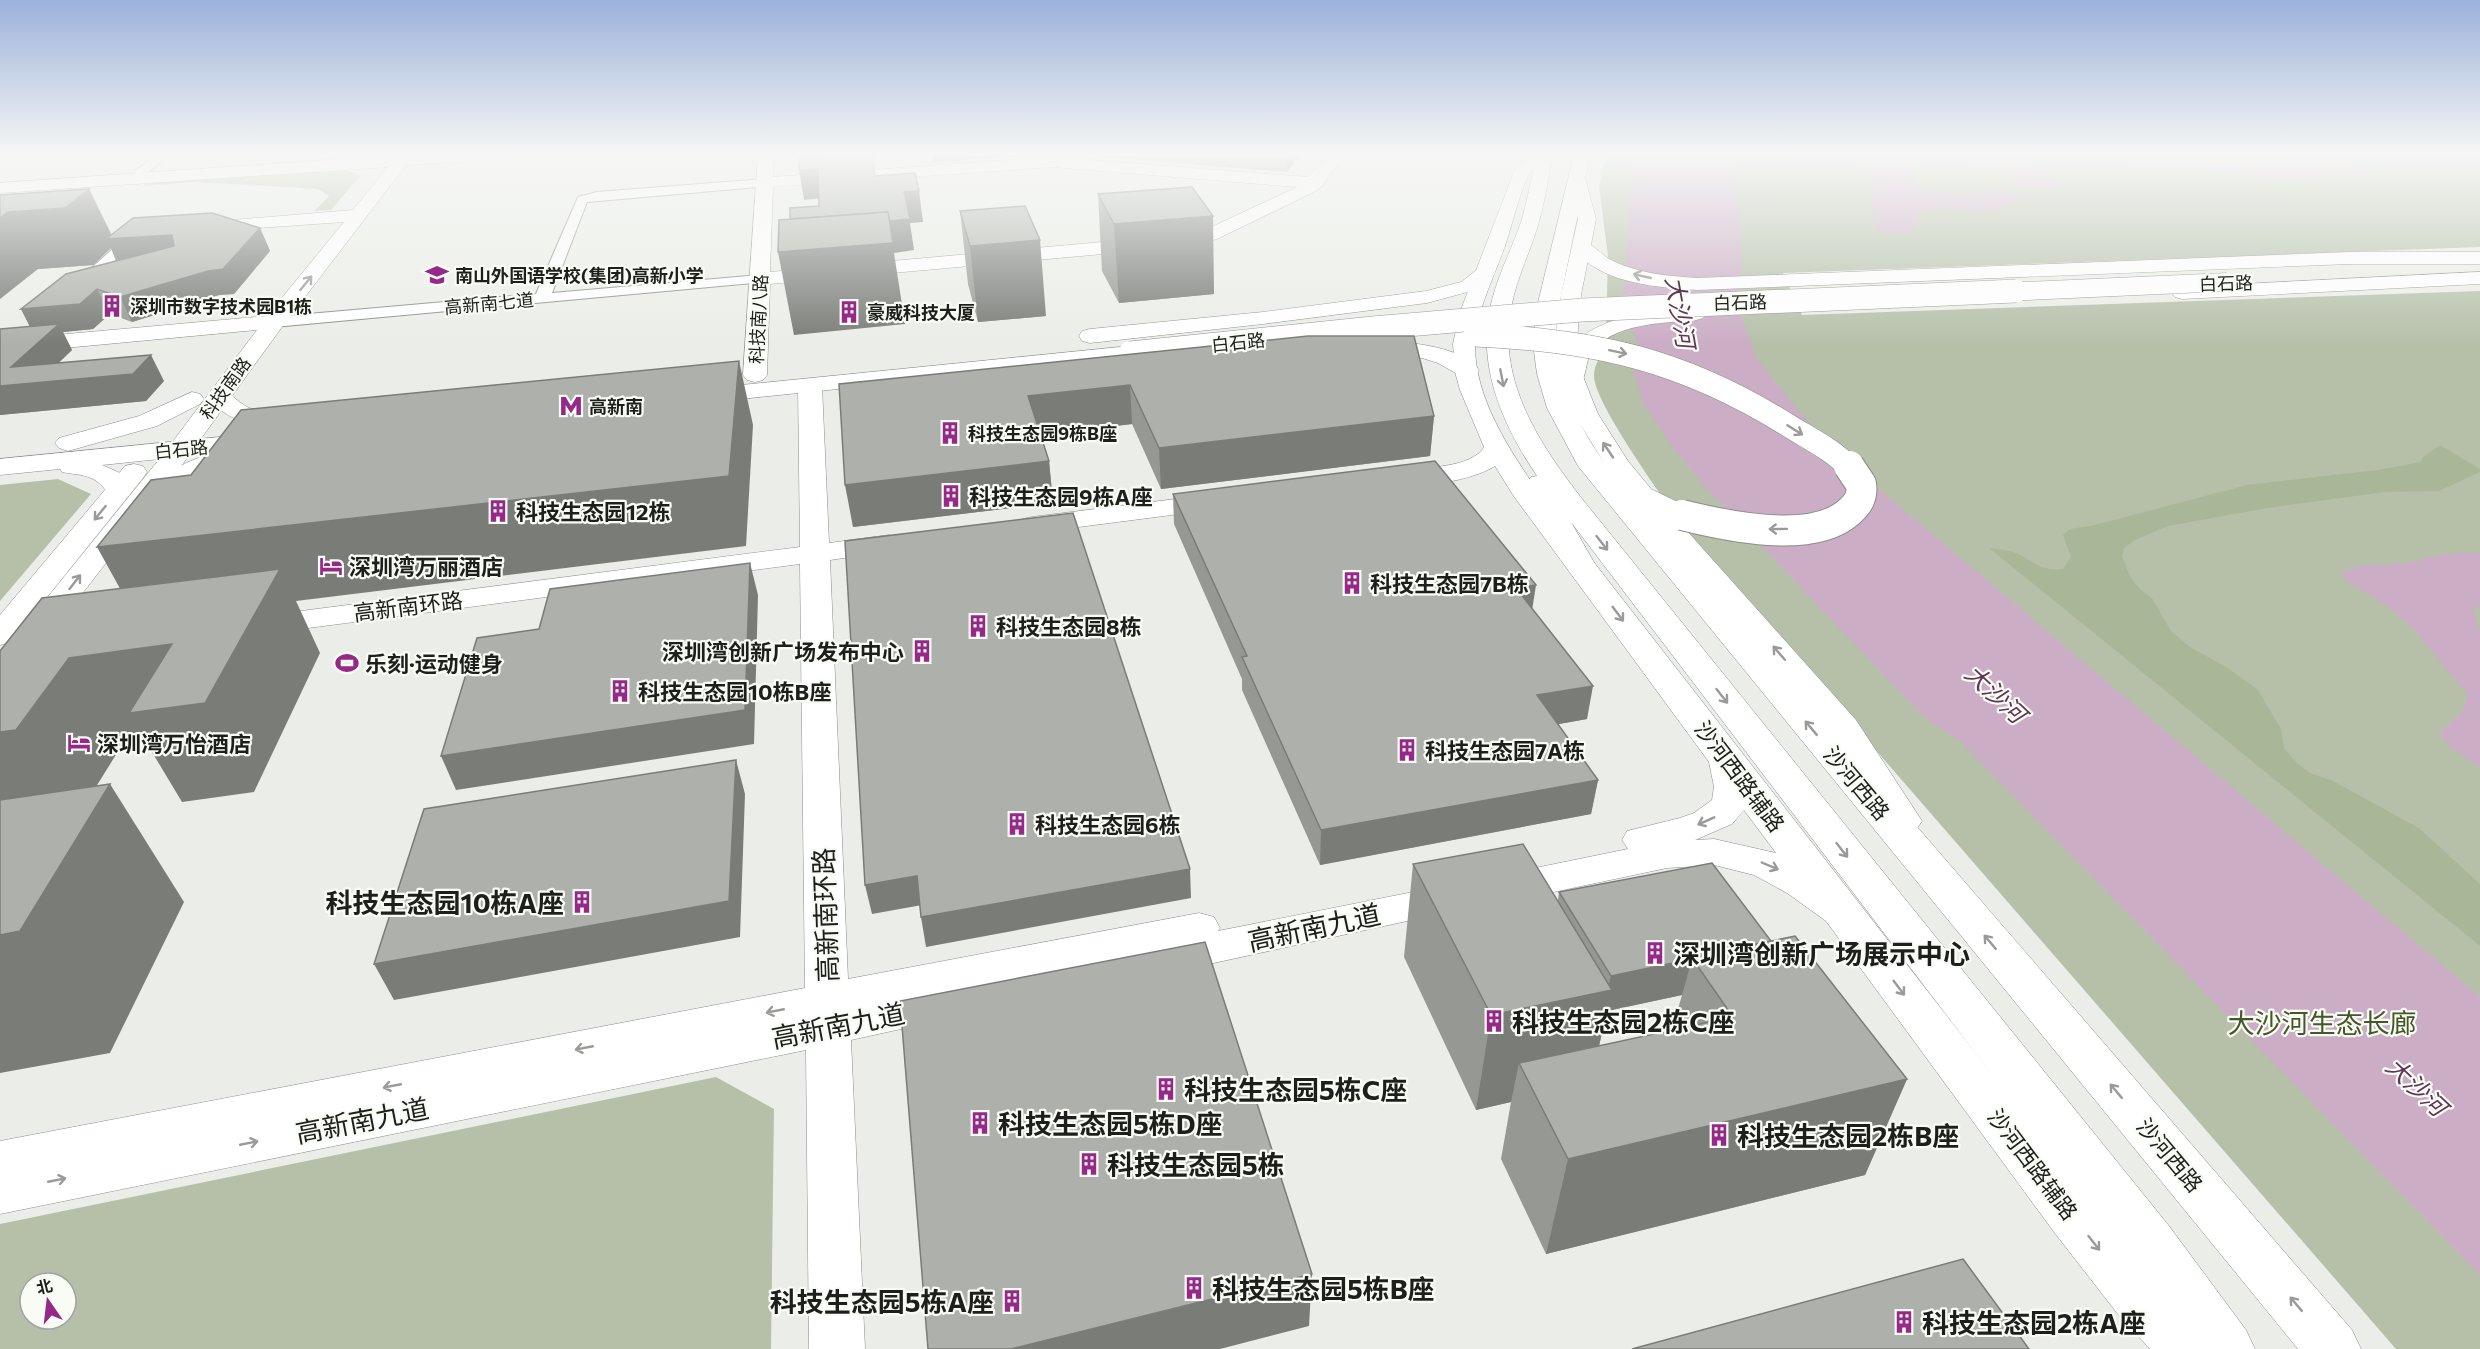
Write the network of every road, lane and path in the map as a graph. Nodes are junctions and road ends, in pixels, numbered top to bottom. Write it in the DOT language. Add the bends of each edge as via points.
graph roads {
  1 [pos="323,218"];
  2 [pos="349,218"];
  3 [pos="350,218"];
  4 [pos="575,218"];
  5 [pos="763,218"];
  6 [pos="1244,218"];
  7 [pos="1505,218"];
  8 [pos="1531,218"];
  9 [pos="1568,218"];
  10 [pos="1587,218"];
  11 [pos="180,228"];
  12 [pos="160,230"];
  13 [pos="141,231"];
  14 [pos="117,233"];
  15 [pos="1588,253"];
  16 [pos="2480,260"];
  17 [pos="1485,273"];
  18 [pos="2480,273"];
  19 [pos="2218,277"];
  20 [pos="2480,278"];
  21 [pos="760,279"];
  22 [pos="1772,281"];
  23 [pos="101,287"];
  24 [pos="542,299"];
  25 [pos="1348,308"];
  26 [pos="1786,310"];
  27 [pos="273,322"];
  28 [pos="249,325"];
  29 [pos="30,328"];
  30 [pos="1126,346"];
  31 [pos="3,349"];
  32 [pos="1366,349"];
  33 [pos="229,350"];
  34 [pos="961,355"];
  35 [pos="1467,370"];
  36 [pos="755,375"];
  37 [pos="1037,376"];
  38 [pos="1572,379"];
  39 [pos="856,381"];
  40 [pos="810,386"];
  41 [pos="205,392"];
  42 [pos="302,426"];
  43 [pos="1507,434"];
  44 [pos="172,442"];
  45 [pos="0,452"];
  46 [pos="34,456"];
  47 [pos="0,467"];
  48 [pos="1457,471"];
  49 [pos="1378,481"];
  50 [pos="1523,489"];
  51 [pos="128,496"];
  52 [pos="1643,496"];
  53 [pos="1238,499"];
  54 [pos="1003,529"];
  55 [pos="909,541"];
  56 [pos="815,553"];
  57 [pos="1581,566"];
  58 [pos="238,628"];
  59 [pos="57,652"];
  60 [pos="4,657"];
  61 [pos="1726,755"];
  62 [pos="1959,904"];
  63 [pos="1840,911"];
  64 [pos="828,1014"];
  65 [pos="0,1162"];
  66 [pos="0,1192"];
  67 [pos="837,1349"];
  68 [pos="2187,1349"];
  69 [pos="2227,1349"];
  70 [pos="2333,1349"];
  1 -- 11 [label="main road"];
  2 -- 28 [label="main road, 科技南路"];
  27 -- 3 [label="main road, 科技南路, one-way"];
  4 -- 24 [label="street"];
  5 -- 21 [label="main road, 科技南八路"];
  6 -- 21 [label="main road, 高新南七道" via="1192,240"];
  7 -- 17 [label="main road, 沙河西路辅路"];
  8 -- 43 [label="main road, one-way" via="1498,323"];
  62 -- 9 [label="main road, 沙河西路, one-way" via="1604,484 1568,427 1549,374 1544,328"];
  10 -- 15 [label="main road"];
  12 -- 13 [label="main road"];
  13 -- 14 [label="main road"];
  13 -- 23 [label="street" via="93,273 116,276"];
  22 -- 15 [label="main road, one-way" via="1666,281 1629,273"];
  15 -- 38 [label="main road" via="1566,329 1566,355"];
  16 -- 19 [label="main road, 白石路"];
  16 -- 22 [label="main road" via="2349,258"];
  17 -- 25 [label="main road" via="1474,283 1451,292"];
  17 -- 35 [label="main road, 沙河西路辅路" via="1466,329"];
  18 -- 19 [label="main road, 白石路"];
  19 -- 30 [label="main road, 白石路, bridge" via="1582,310"];
  20 -- 26 [label="main road"];
  21 -- 24 [label="street, 高新南七道"];
  21 -- 36 [label="main road, 科技南八路"];
  22 -- 26 [label="main road" via="1765,285 1764,297"];
  24 -- 27 [label="street, 高新南七道"];
  25 -- 32 [label="main road" via="1390,309 1408,327 1407,335 1398,342"];
  25 -- 34 [label="main road" via="1110,333"];
  26 -- 38 [label="main road" via="1652,318 1617,327 1594,339 1579,354"];
  27 -- 28 [label="main road, 高新南七道"];
  27 -- 41 [label="main road, 科技南路"];
  28 -- 31 [label="main road, 高新南七道"];
  28 -- 33 [label="main road, 科技南路"];
  29 -- 31 [label="street"];
  30 -- 34 [label="main road, 白石路"];
  30 -- 39 [label="main road, 白石路"];
  32 -- 35 [label="main road" via="1424,352"];
  32 -- 37 [label="main road" via="1147,371"];
  34 -- 36 [label="main road, 白石路"];
  35 -- 43 [label="main road, 沙河西路辅路" via="1479,409"];
  36 -- 40 [label="main road, 白石路" via="683,391"];
  37 -- 39 [label="main road"];
  37 -- 52 [label="main road, one-way, bridge" via="1444,335 1526,338 1597,348 1663,364 1739,396 1835,456 1856,476 1862,493 1849,514 1828,524 1772,530 1739,528 1682,515"];
  52 -- 38 [label="main road, one-way" via="1596,432"];
  39 -- 40 [label="main road, 白石路"];
  40 -- 56 [label="main road, 高新南环路"];
  41 -- 42 [label="main road" via="240,414"];
  41 -- 44 [label="main road, 科技南路"];
  41 -- 46 [label="main road" via="163,415"];
  42 -- 44 [label="main road, 白石路"];
  42 -- 51 [label="main road"];
  43 -- 48 [label="main road" via="1490,458"];
  43 -- 50 [label="main road, 沙河西路辅路"];
  43 -- 57 [label="main road"];
  43 -- 69 [label="main road, one-way" via="1554,481 2151,1244"];
  44 -- 46 [label="main road, 白石路"];
  44 -- 51 [label="main road, 科技南路"];
  45 -- 46 [label="main road, 白石路"];
  46 -- 47 [label="main road, 白石路"];
  46 -- 51 [label="main road" via="91,469 114,480"];
  48 -- 49 [label="main road"];
  48 -- 50 [label="main road" via="1482,474"];
  50 -- 57 [label="main road, 沙河西路辅路"];
  51 -- 60 [label="main road, 科技南路"];
  62 -- 52 [label="main road, one-way" via="1844,728"];
  53 -- 54 [label="main road"];
  55 -- 56 [label="main road"];
  56 -- 58 [label="main road, 高新南环路"];
  56 -- 64 [label="main road, 高新南环路"];
  57 -- 61 [label="main road, 沙河西路辅路, one-way"];
  59 -- 60 [label="main road"];
  61 -- 63 [label="main road, 沙河西路辅路"];
  61 -- 64 [label="main road, 高新南九道, one-way" via="1732,798 1727,808 1710,820 1679,831"];
  70 -- 62 [label="main road, 沙河西路, one-way"];
  64 -- 63 [label="main road, 高新南九道, one-way" via="1690,852 1730,855 1766,864"];
  63 -- 68 [label="main road, 沙河西路辅路, one-way" via="2104,1257"];
  64 -- 65 [label="main road, 高新南九道, one-way"];
  66 -- 64 [label="main road, 高新南九道, one-way"];
  64 -- 67 [label="main road, 高新南环路"];
}
